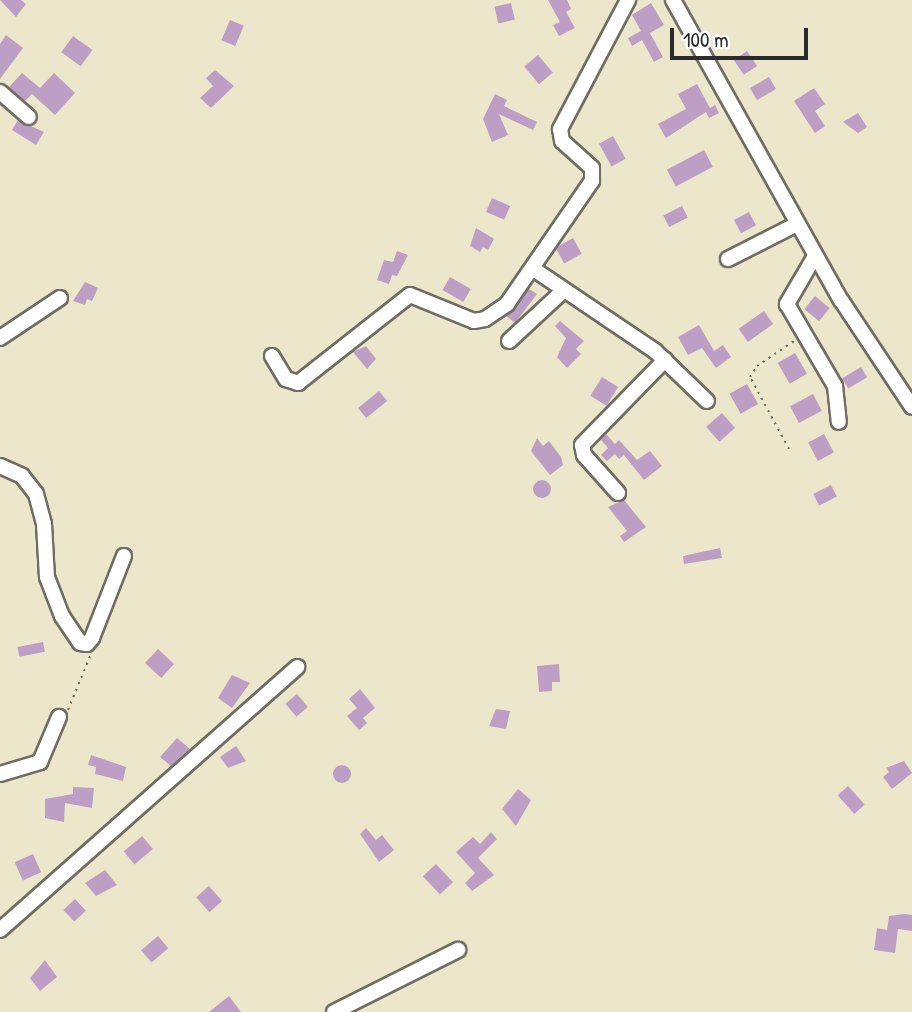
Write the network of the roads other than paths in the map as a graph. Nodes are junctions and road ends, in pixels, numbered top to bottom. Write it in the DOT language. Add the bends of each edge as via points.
graph roads {
  1 [pos="628,0"];
  2 [pos="673,0"];
  3 [pos="0,92"];
  4 [pos="29,117"];
  5 [pos="797,224"];
  6 [pos="815,256"];
  7 [pos="729,259"];
  8 [pos="534,270"];
  9 [pos="562,292"];
  10 [pos="60,298"];
  11 [pos="0,338"];
  12 [pos="509,341"];
  13 [pos="272,356"];
  14 [pos="665,360"];
  15 [pos="707,401"];
  16 [pos="912,407"];
  17 [pos="839,422"];
  18 [pos="0,466"];
  19 [pos="618,493"];
  20 [pos="124,556"];
  21 [pos="297,667"];
  22 [pos="60,717"];
  23 [pos="0,775"];
  24 [pos="0,930"];
  25 [pos="458,950"];
  26 [pos="334,1012"];
  1 -- 8 [label="street" via="560,129 562,141 591,166 593,179"];
  2 -- 5 [label="street"];
  3 -- 4 [label="street"];
  5 -- 6 [label="street"];
  5 -- 7 [label="street"];
  6 -- 16 [label="street"];
  6 -- 17 [label="street" via="787,302 835,386"];
  8 -- 9 [label="street"];
  8 -- 13 [label="street" via="505,307 479,321 420,296 407,297 298,383 286,379"];
  9 -- 12 [label="street"];
  9 -- 14 [label="street"];
  10 -- 11 [label="street"];
  14 -- 15 [label="street"];
  14 -- 19 [label="street" via="582,445 584,454"];
  18 -- 20 [label="street" via="22,475 33,489 44,524 44,564 50,589 72,635 87,644"];
  21 -- 24 [label="street"];
  22 -- 23 [label="street" via="40,762"];
  25 -- 26 [label="street"];
}
